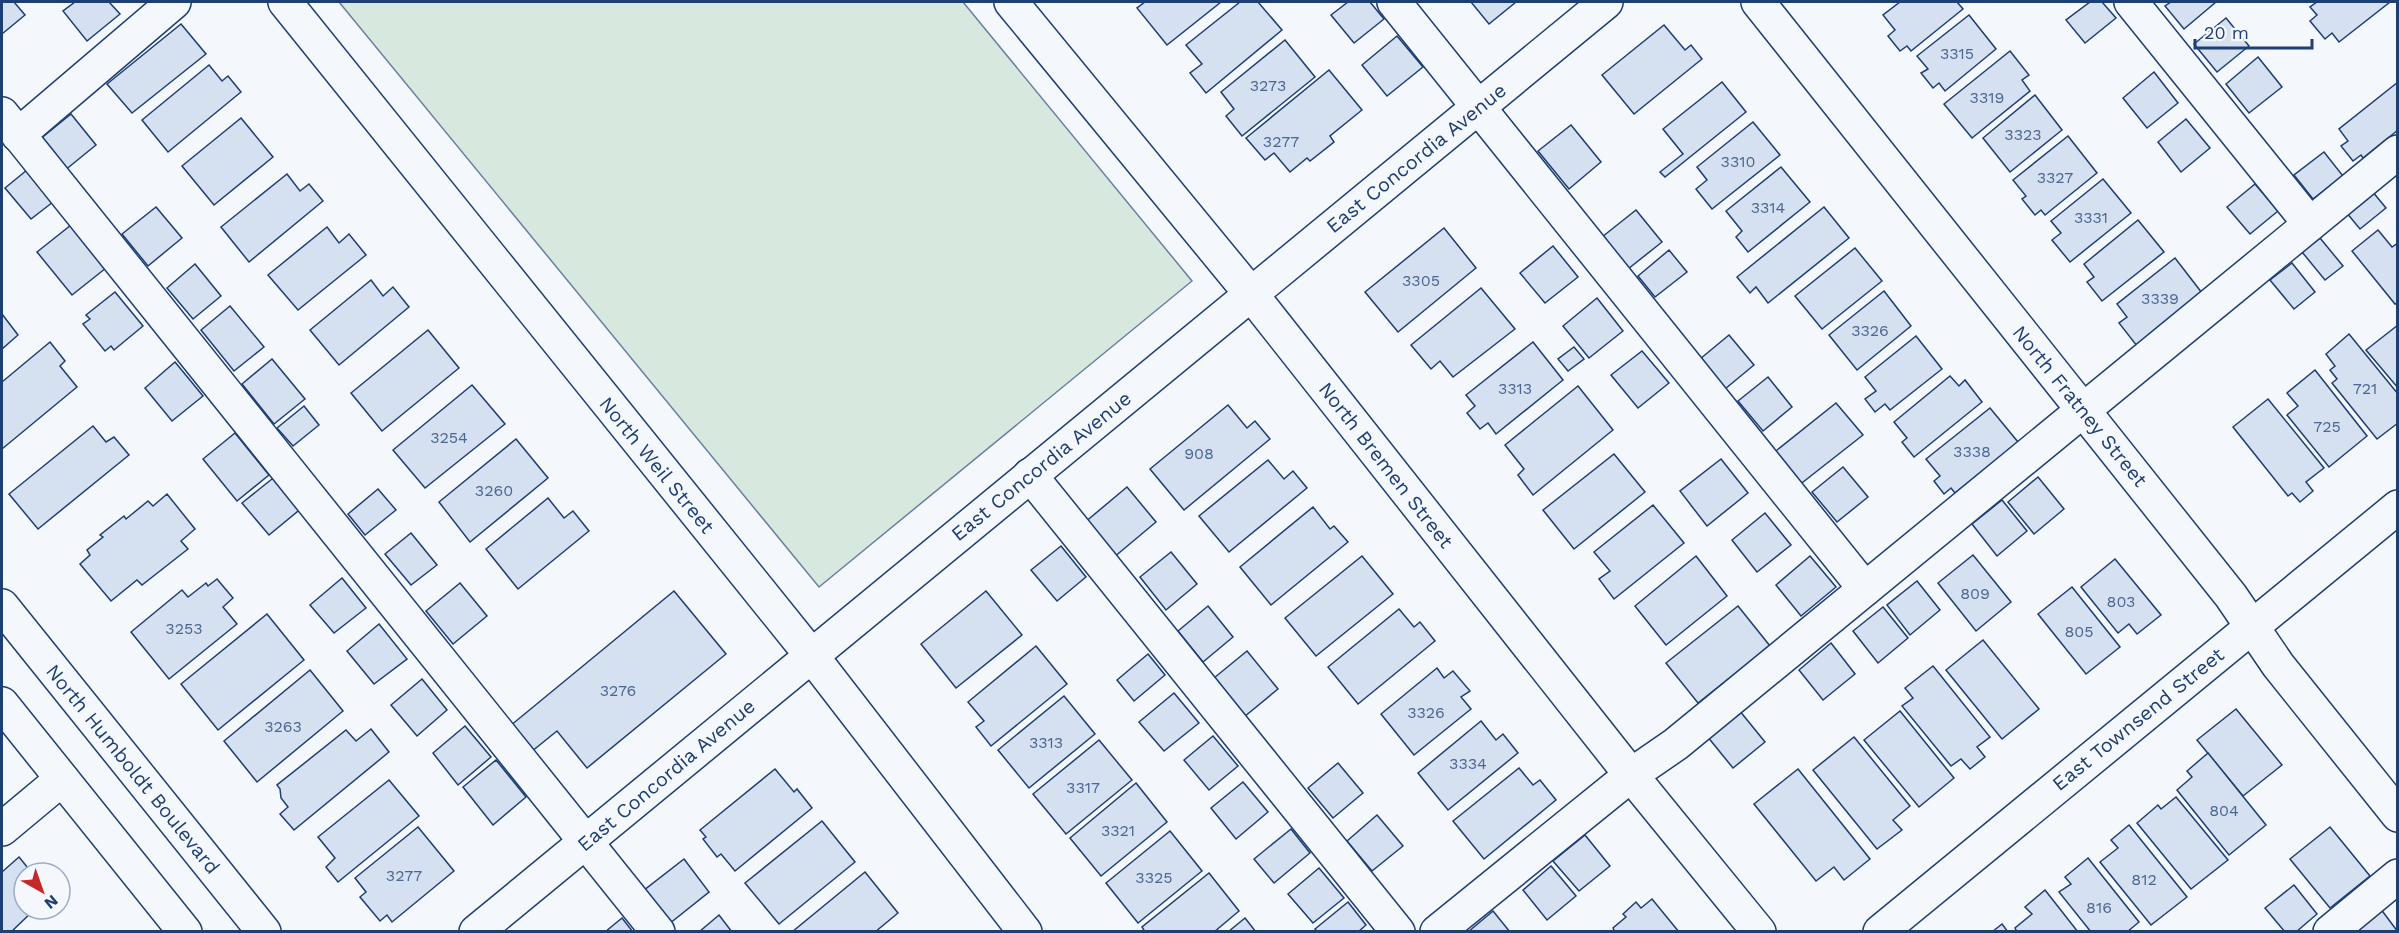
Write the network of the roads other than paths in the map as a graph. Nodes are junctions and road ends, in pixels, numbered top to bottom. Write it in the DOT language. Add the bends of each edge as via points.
graph roads {
  1 [pos="174,2"];
  2 [pos="285,2"];
  3 [pos="1011,2"];
  4 [pos="1394,2"];
  5 [pos="1606,2"];
  6 [pos="1758,2"];
  7 [pos="2131,2"];
  8 [pos="1479,106"];
  9 [pos="10,124"];
  10 [pos="2397,152"];
  11 [pos="2310,224"];
  12 [pos="1251,294"];
  13 [pos="2083,410"];
  14 [pos="1030,475"];
  15 [pos="2397,507"];
  16 [pos="1865,589"];
  17 [pos="2,606"];
  18 [pos="2251,626"];
  19 [pos="812,655"];
  20 [pos="2,704"];
  21 [pos="1631,775"];
  22 [pos="62,779"];
  23 [pos="2397,815"];
  24 [pos="2,829"];
  25 [pos="585,842"];
  26 [pos="2397,876"];
  27 [pos="184,932"];
  28 [pos="264,932"];
  29 [pos="476,932"];
  30 [pos="658,932"];
  31 [pos="1025,932"];
  32 [pos="1398,932"];
  33 [pos="1437,932"];
  34 [pos="1759,932"];
  35 [pos="1880,932"];
  36 [pos="2330,932"];
  1 -- 9 [label="street"];
  2 -- 19 [label="street, North Weil Street"];
  3 -- 12 [label="street, North Bremen Street"];
  4 -- 8 [label="street"];
  5 -- 8 [label="street, East Concordia Avenue"];
  6 -- 13 [label="street, North Fratney Street"];
  7 -- 11 [label="street"];
  8 -- 12 [label="street, East Concordia Avenue"];
  8 -- 16 [label="street"];
  9 -- 25 [label="street"];
  10 -- 11 [label="street"];
  11 -- 13 [label="street"];
  12 -- 14 [label="street, East Concordia Avenue"];
  12 -- 21 [label="street, North Bremen Street"];
  13 -- 16 [label="street"];
  13 -- 18 [label="street, North Fratney Street"];
  14 -- 19 [label="street, East Concordia Avenue"];
  14 -- 32 [label="street"];
  15 -- 18 [label="street, East Townsend Street"];
  16 -- 21 [label="street" via="1676,744"];
  17 -- 28 [label="street, North Humboldt Boulevard"];
  18 -- 23 [label="street, North Fratney Street"];
  18 -- 35 [label="street, East Townsend Street"];
  19 -- 25 [label="street, East Concordia Avenue"];
  19 -- 31 [label="street, North Weil Street"];
  20 -- 22 [label="street"];
  21 -- 33 [label="street"];
  21 -- 34 [label="street, North Bremen Street"];
  22 -- 24 [label="street"];
  22 -- 27 [label="street"];
  25 -- 29 [label="street, East Concordia Avenue"];
  25 -- 30 [label="street"];
  26 -- 36 [label="street"];
}
